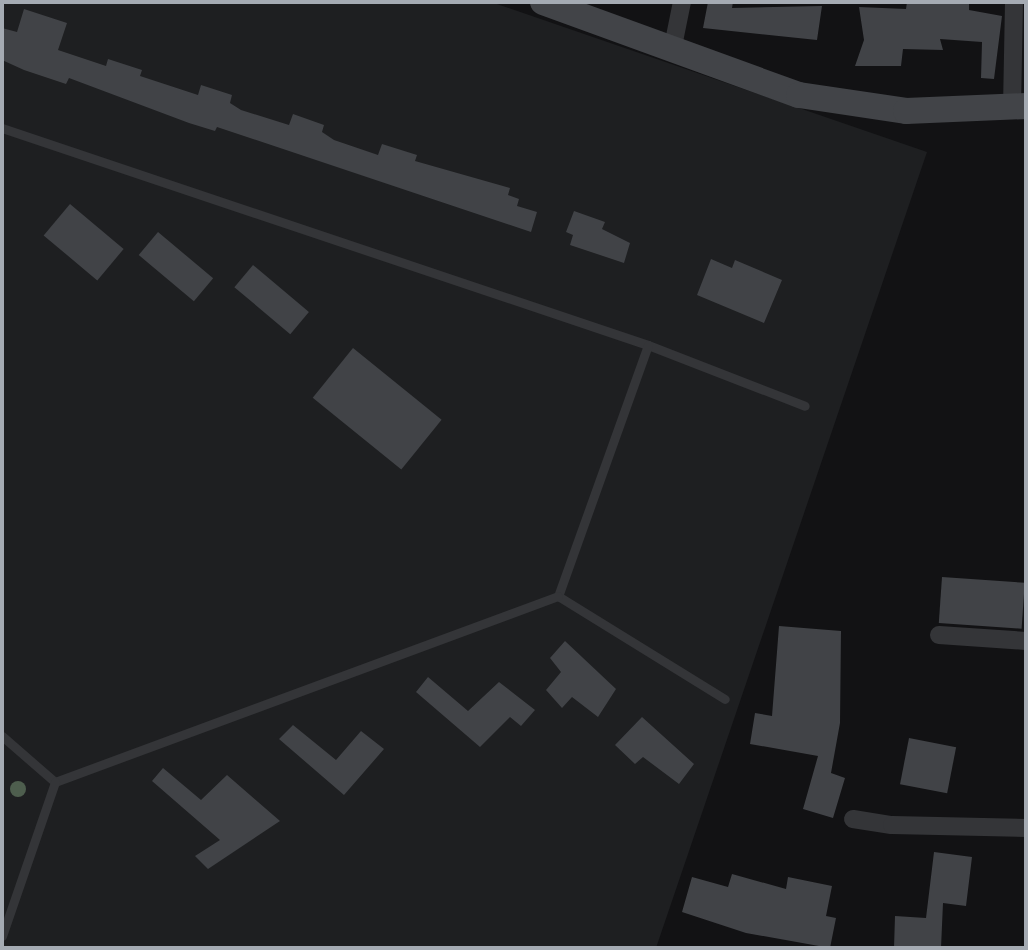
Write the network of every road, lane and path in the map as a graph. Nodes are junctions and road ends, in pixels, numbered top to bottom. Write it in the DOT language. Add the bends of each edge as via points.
graph roads {
  1 [pos="543,2"];
  2 [pos="682,2"];
  3 [pos="1014,2"];
  4 [pos="672,51"];
  5 [pos="1019,106"];
  6 [pos="2,128"];
  7 [pos="648,345"];
  8 [pos="805,406"];
  9 [pos="558,596"];
  10 [pos="939,635"];
  11 [pos="1026,641"];
  12 [pos="725,699"];
  13 [pos="2,736"];
  14 [pos="55,782"];
  15 [pos="853,819"];
  16 [pos="1026,828"];
  17 [pos="2,936"];
  1 -- 4 [label="street"];
  2 -- 4 [label="street"];
  3 -- 5 [label="street"];
  4 -- 5 [label="street" via="799,95 906,111"];
  6 -- 7 [label="lane"];
  7 -- 8 [label="lane"];
  7 -- 9 [label="lane"];
  9 -- 12 [label="lane"];
  9 -- 14 [label="lane"];
  10 -- 11 [label="street"];
  13 -- 14 [label="lane"];
  14 -- 17 [label="lane"];
  15 -- 16 [label="street"];
}
